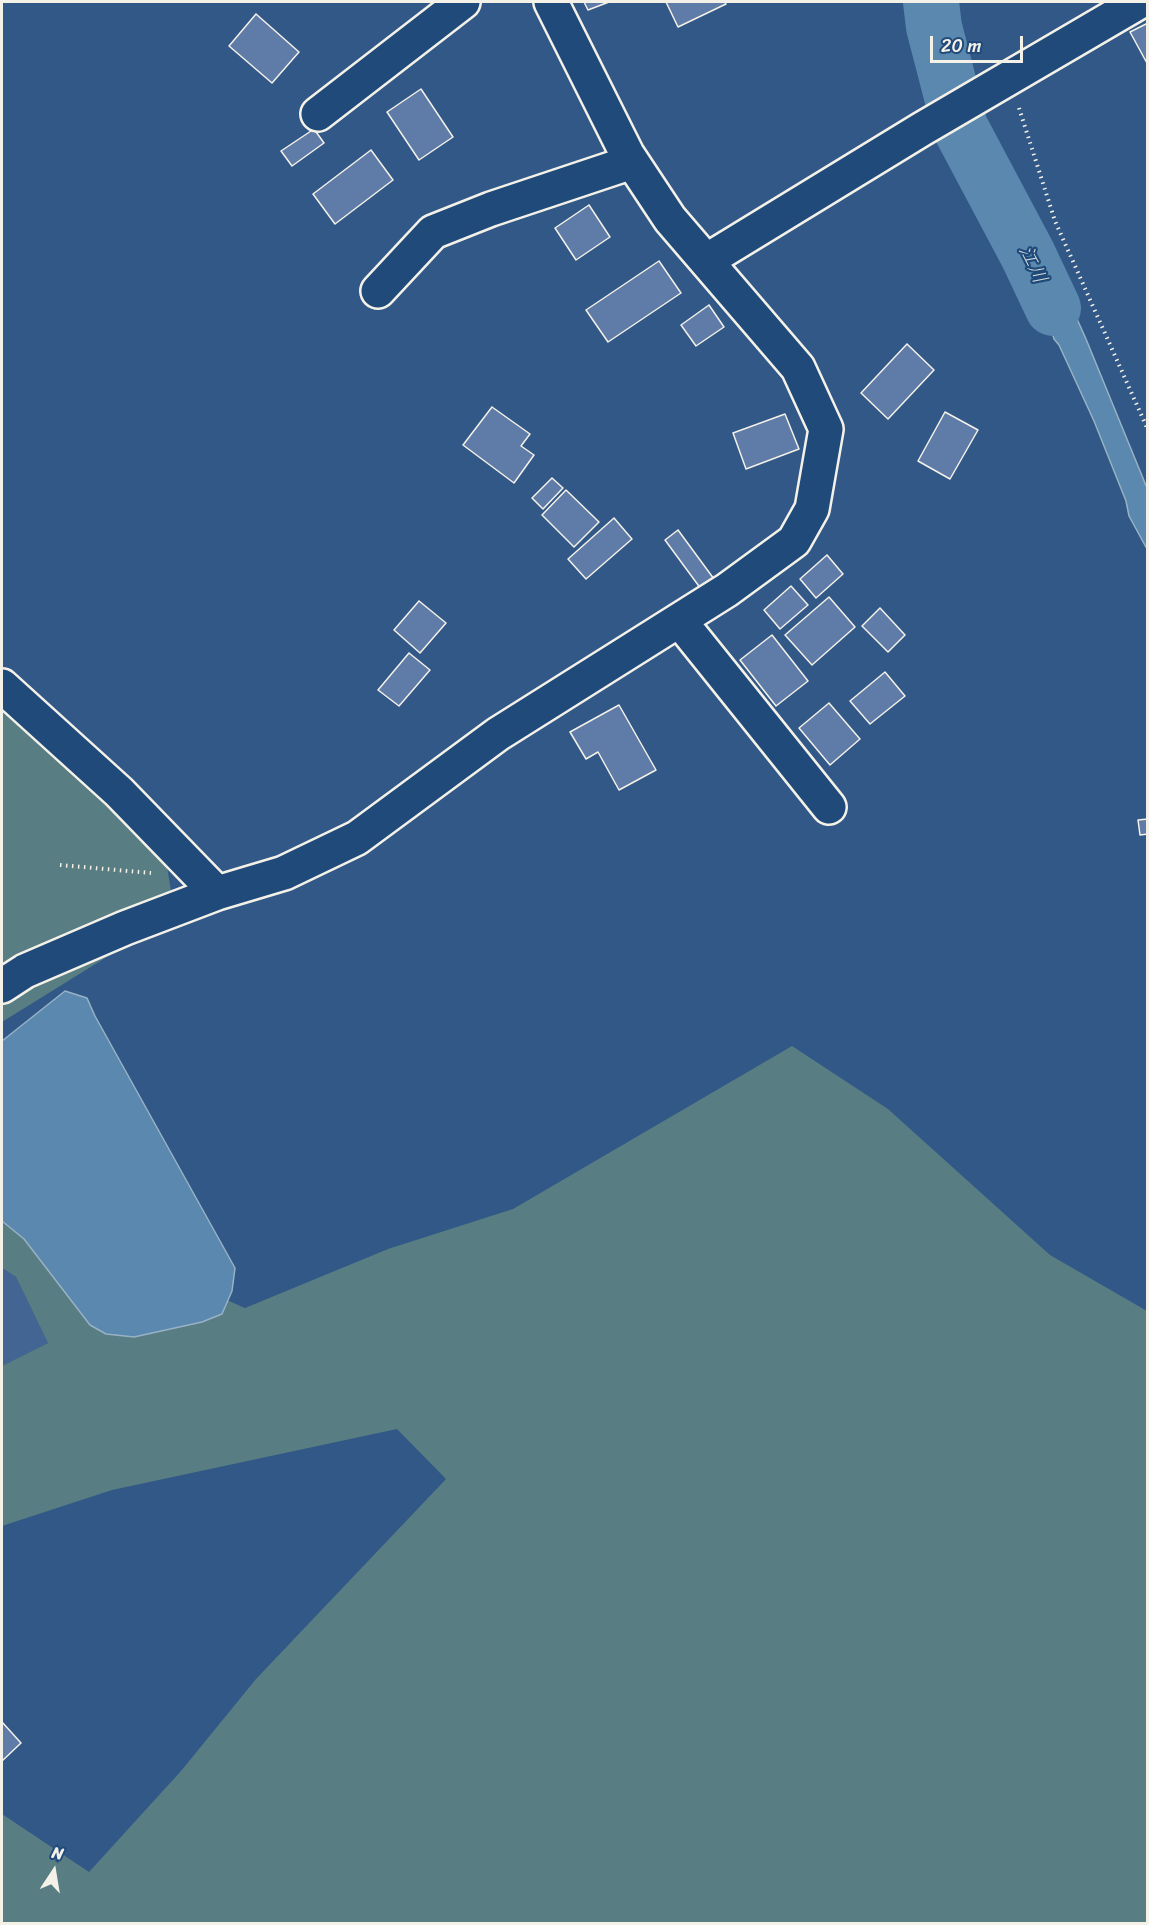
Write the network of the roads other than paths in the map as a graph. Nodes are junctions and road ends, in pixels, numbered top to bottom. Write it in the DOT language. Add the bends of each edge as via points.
graph roads {
  1 [pos="463,2"];
  2 [pos="551,2"];
  3 [pos="1139,2"];
  4 [pos="318,114"];
  5 [pos="632,162"];
  6 [pos="706,261"];
  7 [pos="378,291"];
  8 [pos="679,620"];
  9 [pos="2,686"];
  10 [pos="829,807"];
  11 [pos="217,892"];
  12 [pos="2,986"];
  1 -- 4 [label="street"];
  2 -- 5 [label="street"];
  3 -- 6 [label="street"];
  5 -- 6 [label="street" via="670,219"];
  5 -- 7 [label="street" via="433,232"];
  6 -- 8 [label="street" via="798,368 826,429 812,508 794,541"];
  8 -- 10 [label="street"];
  8 -- 11 [label="street" via="498,734 357,838 284,873"];
  9 -- 11 [label="street" via="119,792"];
  11 -- 12 [label="street" via="25,971"];
}
